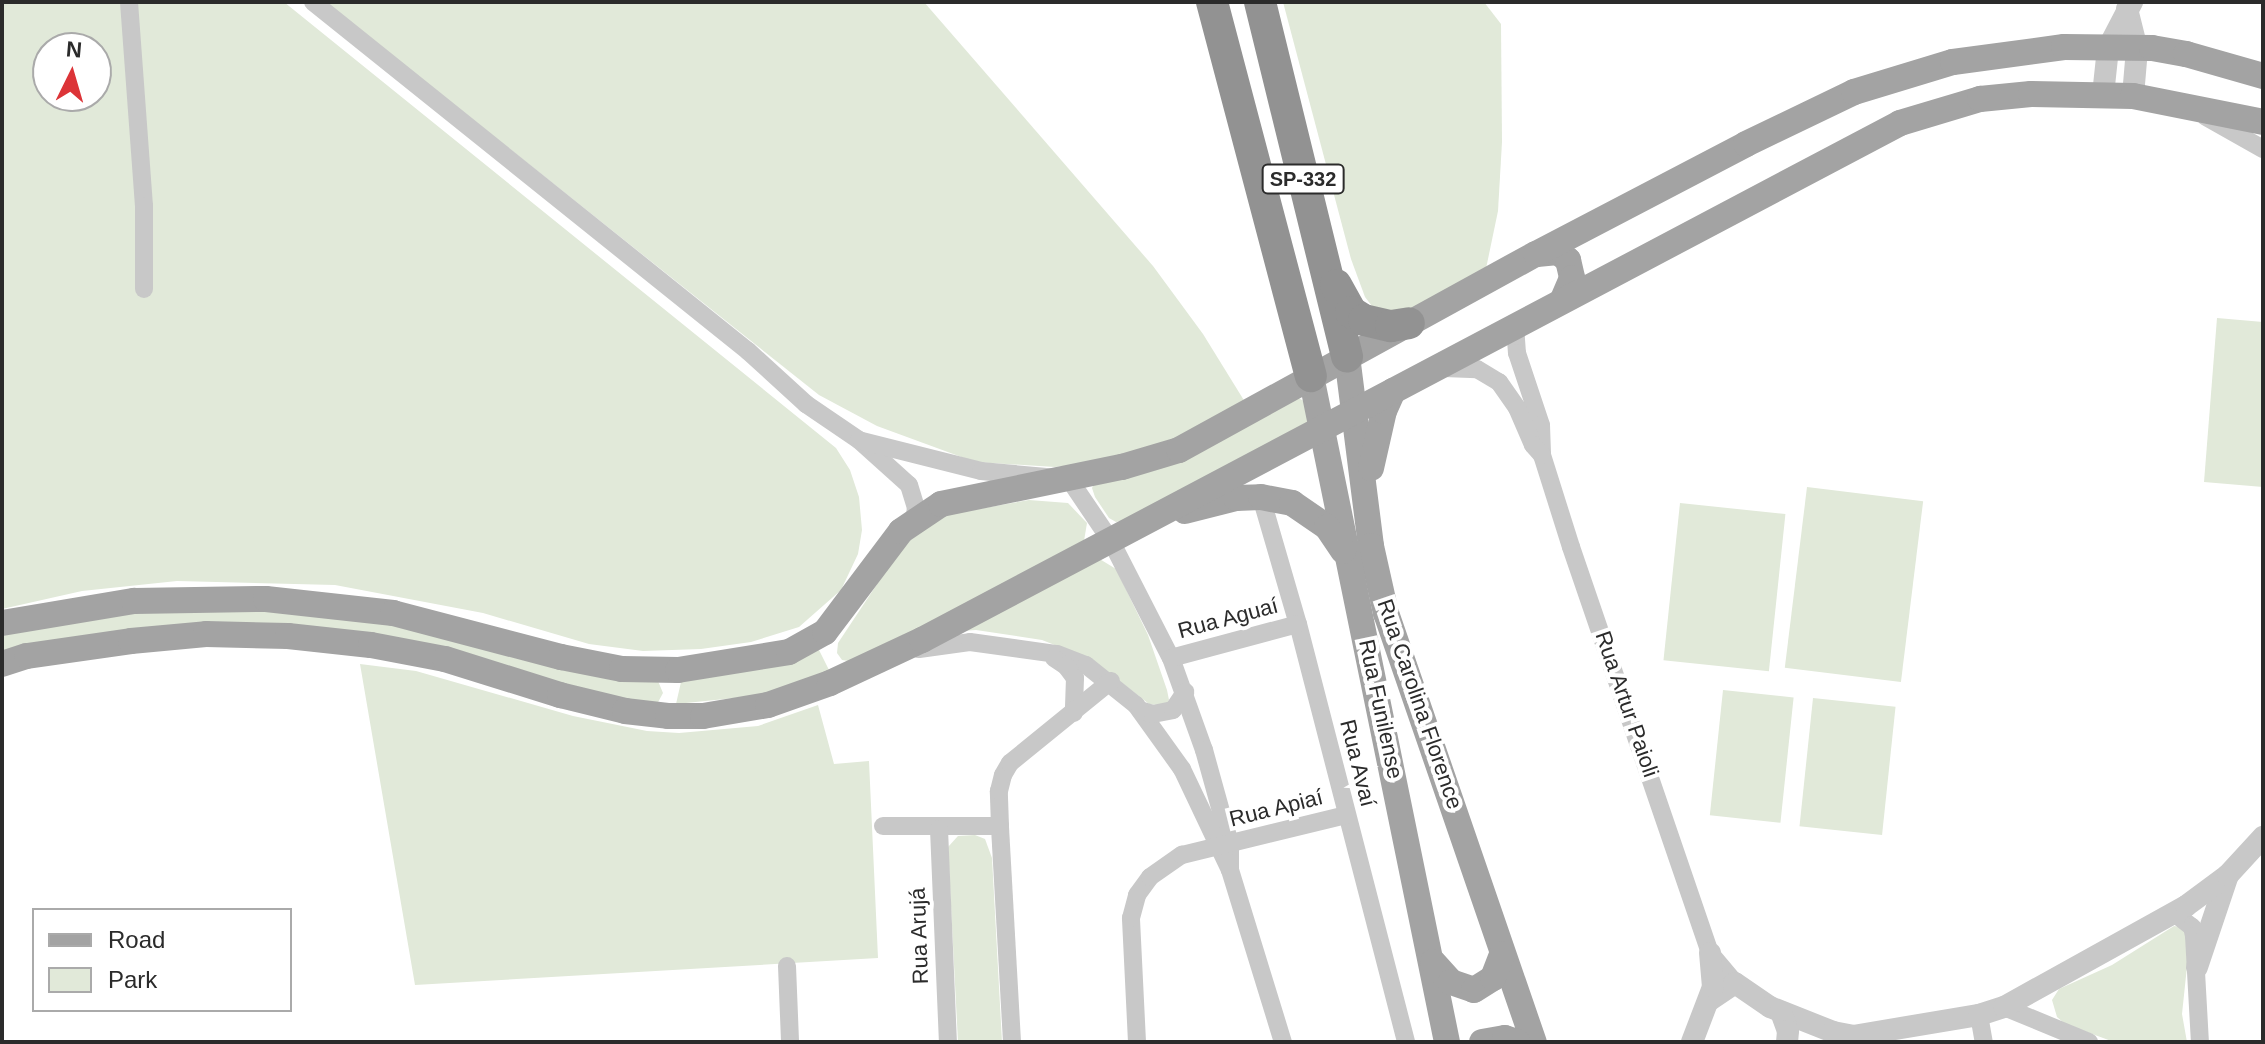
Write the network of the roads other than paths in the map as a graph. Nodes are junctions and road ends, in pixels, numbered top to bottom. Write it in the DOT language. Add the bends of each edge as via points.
graph roads {
  1 [pos="129,2"];
  2 [pos="313,2"];
  3 [pos="1212,2"];
  4 [pos="1260,2"];
  5 [pos="2129,6"];
  6 [pos="2108,48"];
  7 [pos="2137,49"];
  8 [pos="2263,76"];
  9 [pos="2103,95"];
  10 [pos="2133,96"];
  11 [pos="2162,100"];
  12 [pos="2263,122"];
  13 [pos="2263,149"];
  14 [pos="1315,234"];
  15 [pos="1536,254"];
  16 [pos="144,289"];
  17 [pos="1563,299"];
  18 [pos="1409,323"];
  19 [pos="1515,325"];
  20 [pos="1347,356"];
  21 [pos="1434,369"];
  22 [pos="1311,376"];
  23 [pos="1393,391"];
  24 [pos="1356,408"];
  25 [pos="1322,429"];
  26 [pos="859,440"];
  27 [pos="1542,455"];
  28 [pos="1069,479"];
  29 [pos="1367,496"];
  30 [pos="1261,497"];
  31 [pos="914,521"];
  32 [pos="1121,535"];
  33 [pos="1351,568"];
  34 [pos="849,603"];
  35 [pos="2,623"];
  36 [pos="1298,624"];
  37 [pos="1031,648"];
  38 [pos="885,657"];
  39 [pos="1171,658"];
  40 [pos="2,664"];
  41 [pos="859,669"];
  42 [pos="657,670"];
  43 [pos="1111,681"];
  44 [pos="1185,692"];
  45 [pos="1140,710"];
  46 [pos="1074,713"];
  47 [pos="659,715"];
  48 [pos="1346,815"];
  49 [pos="883,826"];
  50 [pos="1000,826"];
  51 [pos="939,829"];
  52 [pos="2263,837"];
  53 [pos="1223,846"];
  54 [pos="2228,875"];
  55 [pos="2174,913"];
  56 [pos="1710,953"];
  57 [pos="1502,955"];
  58 [pos="1433,962"];
  59 [pos="787,966"];
  60 [pos="2197,967"];
  61 [pos="1735,983"];
  62 [pos="1710,1000"];
  63 [pos="2004,1007"];
  64 [pos="1781,1012"];
  65 [pos="1979,1015"];
  66 [pos="1846,1039"];
  67 [pos="790,1042"];
  68 [pos="948,1042"];
  69 [pos="1012,1042"];
  70 [pos="1137,1042"];
  71 [pos="1283,1042"];
  72 [pos="1406,1042"];
  73 [pos="1447,1042"];
  74 [pos="1482,1042"];
  75 [pos="1517,1042"];
  76 [pos="1534,1042"];
  77 [pos="1692,1042"];
  78 [pos="1787,1042"];
  79 [pos="1984,1042"];
  80 [pos="2089,1042"];
  81 [pos="2200,1042"];
  1 -- 16 [label="street" via="144,206"];
  2 -- 26 [label="street" via="748,351 806,404"];
  3 -- 22 [label="highway, SP-332"];
  4 -- 14 [label="highway, SP-332"];
  5 -- 6 [label="street"];
  5 -- 7 [label="street"];
  6 -- 7 [label="main road"];
  6 -- 9 [label="street"];
  6 -- 15 [label="main road" via="1991,55 1866,88"];
  7 -- 8 [label="main road" via="2186,54"];
  7 -- 10 [label="street"];
  9 -- 10 [label="main road"];
  9 -- 17 [label="main road" via="1980,99 1900,123"];
  10 -- 11 [label="main road"];
  11 -- 12 [label="main road"];
  11 -- 13 [label="street"];
  14 -- 18 [label="highway" via="1351,312 1378,325"];
  14 -- 20 [label="highway, SP-332"];
  15 -- 17 [label="main road" via="1558,252 1568,260 1572,278"];
  15 -- 18 [label="main road"];
  17 -- 19 [label="main road"];
  18 -- 20 [label="main road"];
  19 -- 21 [label="main road"];
  19 -- 27 [label="street, Rua Artur Paioli" via="1517,353 1541,425"];
  20 -- 22 [label="main road"];
  20 -- 24 [label="main road, Rua Carolina Florence"];
  21 -- 23 [label="main road"];
  21 -- 27 [label="street, Rua Artur Paioli" via="1456,366 1489,374 1507,391"];
  22 -- 25 [label="main road, Rua Funilense"];
  22 -- 28 [label="main road" via="1179,450"];
  23 -- 24 [label="main road"];
  23 -- 29 [label="main road" via="1376,442"];
  24 -- 25 [label="main road"];
  24 -- 29 [label="main road, Rua Carolina Florence"];
  25 -- 32 [label="main road"];
  25 -- 33 [label="main road, Rua Funilense"];
  26 -- 28 [label="street" via="981,471"];
  26 -- 31 [label="street" via="909,485"];
  27 -- 56 [label="street, Rua Artur Paioli"];
  28 -- 31 [label="main road" via="968,496 941,504"];
  28 -- 32 [label="street"];
  29 -- 57 [label="main road, Rua Carolina Florence" via="1371,546 1386,613 1481,880"];
  30 -- 32 [label="main road" via="1211,503"];
  30 -- 33 [label="main road" via="1292,503 1327,527"];
  30 -- 36 [label="street, Rua Avaí"];
  31 -- 34 [label="main road" via="886,548"];
  32 -- 38 [label="main road"];
  32 -- 39 [label="street"];
  33 -- 58 [label="main road, Rua Funilense"];
  34 -- 41 [label="main road" via="830,651 838,666"];
  34 -- 42 [label="main road" via="825,632 789,652"];
  35 -- 42 [label="main road" via="102,604 166,599 301,602 393,613 561,657"];
  36 -- 39 [label="street, Rua Aguaí"];
  36 -- 48 [label="street, Rua Avaí"];
  37 -- 38 [label="street" via="970,642"];
  37 -- 43 [label="street" via="1086,665"];
  37 -- 46 [label="street" via="1066,666 1075,678"];
  38 -- 41 [label="main road"];
  39 -- 44 [label="street"];
  40 -- 47 [label="main road" via="131,641 206,634 288,636 445,659 560,695"];
  41 -- 47 [label="main road" via="768,705 703,716"];
  42 -- 47 [label="main road" via="667,680 670,694"];
  43 -- 45 [label="street"];
  43 -- 46 [label="street"];
  44 -- 45 [label="street" via="1173,710"];
  44 -- 53 [label="street"];
  45 -- 53 [label="street" via="1164,740"];
  46 -- 50 [label="street" via="1010,763 999,791"];
  48 -- 53 [label="street, Rua Apiaí"];
  48 -- 72 [label="street, Rua Avaí"];
  49 -- 51 [label="street"];
  50 -- 51 [label="street"];
  50 -- 69 [label="street"];
  51 -- 68 [label="street, Rua Arujá"];
  52 -- 54 [label="street"];
  53 -- 70 [label="street, Rua Apiaí" via="1168,861 1137,895 1131,918"];
  53 -- 71 [label="street"];
  54 -- 55 [label="street"];
  54 -- 60 [label="street"];
  55 -- 60 [label="street" via="2192,927"];
  55 -- 63 [label="street"];
  56 -- 61 [label="street"];
  56 -- 62 [label="street"];
  57 -- 58 [label="main road" via="1495,976 1474,990 1451,982"];
  57 -- 76 [label="main road, Rua Carolina Florence"];
  58 -- 73 [label="main road, Rua Funilense"];
  59 -- 67 [label="street"];
  60 -- 81 [label="street"];
  61 -- 62 [label="street"];
  61 -- 64 [label="street"];
  62 -- 77 [label="street"];
  63 -- 65 [label="street"];
  63 -- 80 [label="street"];
  64 -- 66 [label="street"];
  64 -- 78 [label="street"];
  65 -- 66 [label="street"];
  65 -- 79 [label="street"];
  74 -- 75 [label="main road"];
}
